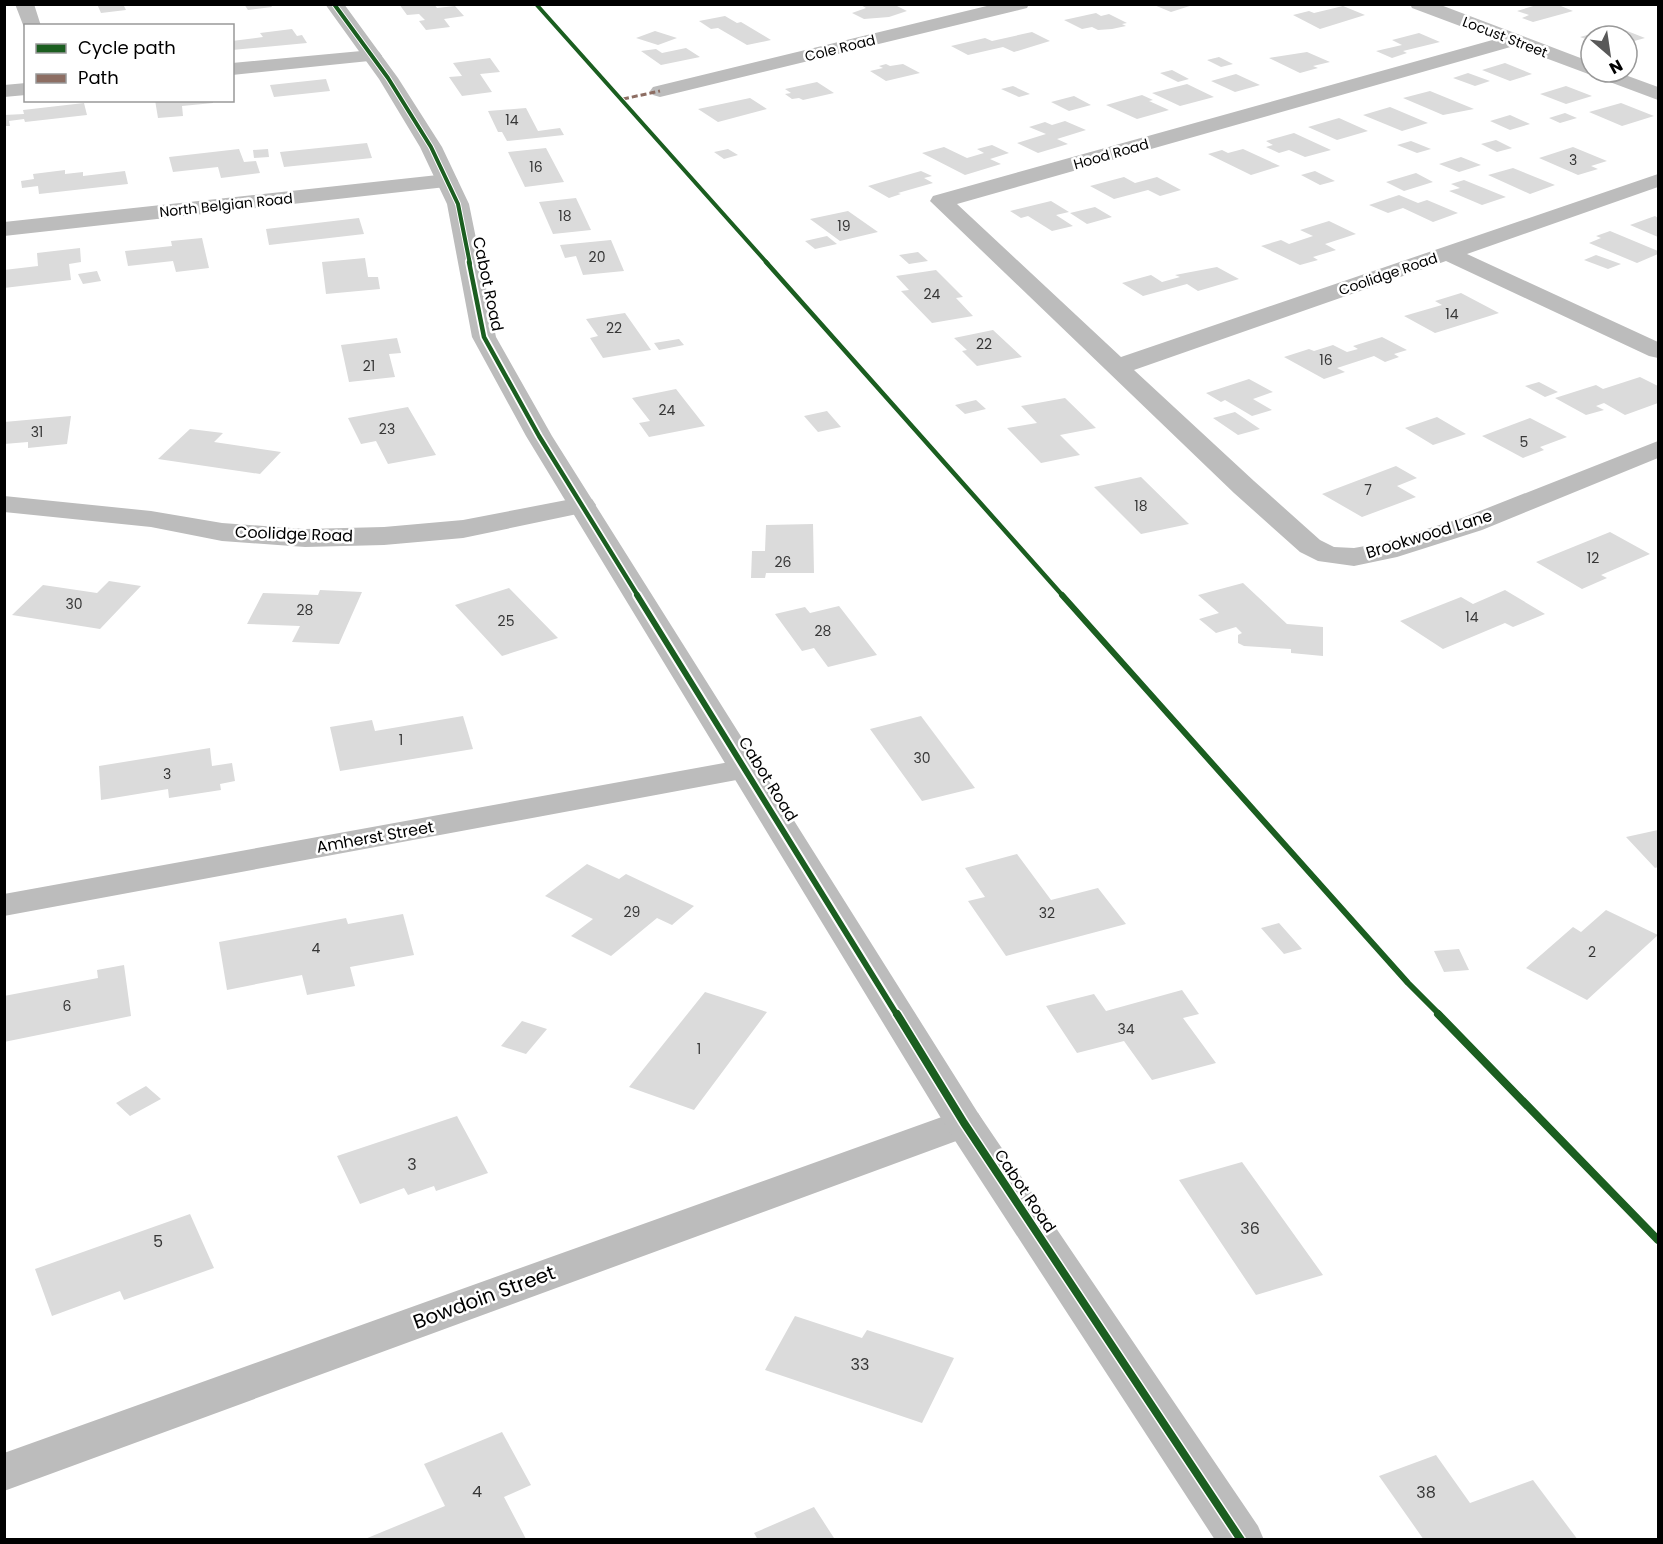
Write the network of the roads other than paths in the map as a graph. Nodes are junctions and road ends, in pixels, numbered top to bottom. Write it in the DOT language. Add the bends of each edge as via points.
graph roads {
  1 [pos="24,4"];
  2 [pos="334,4"];
  3 [pos="1020,4"];
  4 [pos="1419,4"];
  5 [pos="31,24"];
  6 [pos="1514,40"];
  7 [pos="372,56"];
  8 [pos="1579,64"];
  9 [pos="234,69"];
  10 [pos="1632,84"];
  11 [pos="24,89"];
  12 [pos="660,91"];
  13 [pos="4,92"];
  14 [pos="1657,93"];
  15 [pos="1659,180"];
  16 [pos="447,181"];
  17 [pos="4,229"];
  18 [pos="1447,253"];
  19 [pos="1659,351"];
  20 [pos="1117,367"];
  21 [pos="1659,449"];
  22 [pos="4,504"];
  23 [pos="582,505"];
  24 [pos="746,769"];
  25 [pos="4,905"];
  26 [pos="964,1123"];
  27 [pos="4,1472"];
  28 [pos="1240,1539"];
  1 -- 5 [label="street"];
  2 -- 7 [label="street, Cabot Road"];
  3 -- 12 [label="street, Cole Road"];
  4 -- 6 [label="main road, Locust Street"];
  6 -- 8 [label="main road, Locust Street"];
  6 -- 20 [label="street, Hood Road" via="940,201"];
  7 -- 9 [label="street"];
  7 -- 16 [label="street, Cabot Road" via="431,147"];
  10 -- 14 [label="main road"];
  11 -- 13 [label="street"];
  15 -- 18 [label="street, Coolidge Road"];
  16 -- 17 [label="street, North Belgian Road"];
  16 -- 23 [label="street, Cabot Road" via="458,204 484,337"];
  18 -- 19 [label="street"];
  18 -- 20 [label="street, Coolidge Road"];
  20 -- 21 [label="street, Brookwood Lane" via="1310,546 1328,555 1354,557 1387,550 1472,524"];
  22 -- 23 [label="street, Coolidge Road" via="151,519 222,532 305,538 463,529"];
  23 -- 24 [label="street, Cabot Road"];
  24 -- 25 [label="street, Amherst Street"];
  24 -- 26 [label="street, Cabot Road"];
  26 -- 27 [label="street, Bowdoin Street"];
  26 -- 28 [label="street, Cabot Road"];
}
